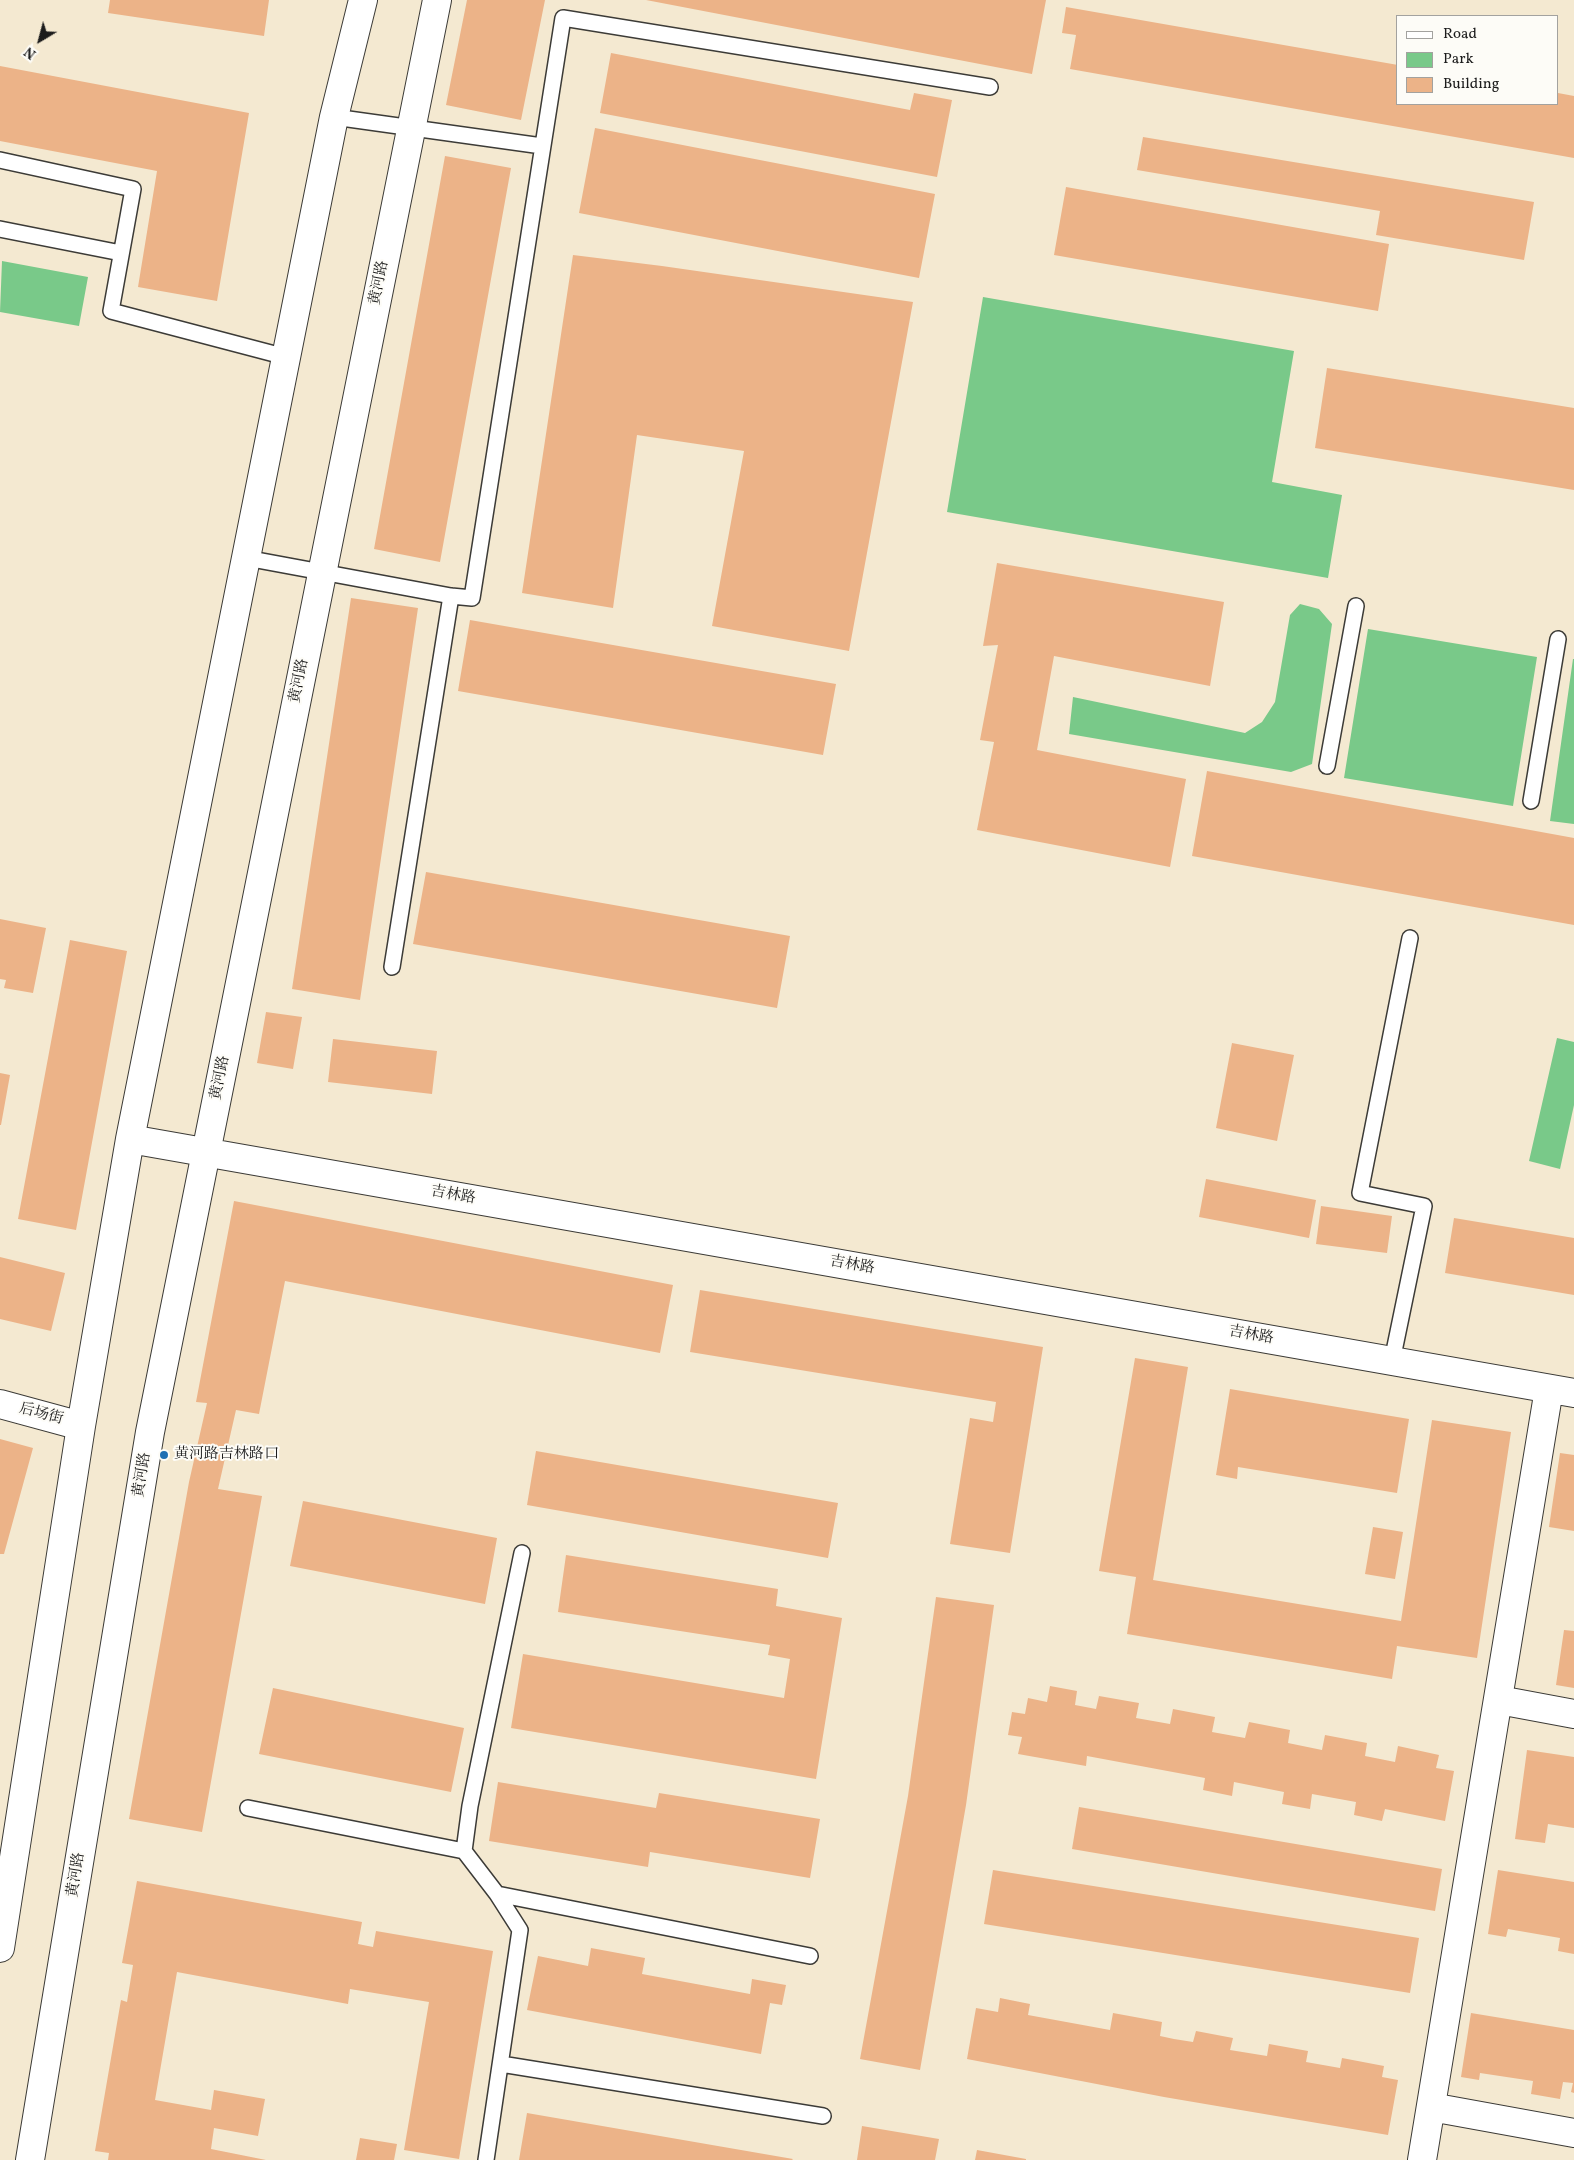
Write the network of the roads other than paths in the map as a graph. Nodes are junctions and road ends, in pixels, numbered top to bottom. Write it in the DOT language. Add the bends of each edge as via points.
graph roads {
  1 [pos="363,0"];
  2 [pos="437,0"];
  3 [pos="990,87"];
  4 [pos="334,117"];
  5 [pos="411,128"];
  6 [pos="542,146"];
  7 [pos="0,160"];
  8 [pos="0,229"];
  9 [pos="121,253"];
  10 [pos="286,357"];
  11 [pos="246,558"];
  12 [pos="322,572"];
  13 [pos="451,596"];
  14 [pos="1356,606"];
  15 [pos="1558,639"];
  16 [pos="1327,766"];
  17 [pos="1531,801"];
  18 [pos="1410,938"];
  19 [pos="392,967"];
  20 [pos="130,1139"];
  21 [pos="206,1153"];
  22 [pos="1392,1361"];
  23 [pos="1562,1391"];
  24 [pos="0,1404"];
  25 [pos="81,1426"];
  26 [pos="522,1553"];
  27 [pos="1498,1700"];
  28 [pos="1574,1714"];
  29 [pos="248,1808"];
  30 [pos="464,1851"];
  31 [pos="497,1894"];
  32 [pos="0,1948"];
  33 [pos="810,1956"];
  34 [pos="501,2064"];
  35 [pos="1431,2107"];
  36 [pos="823,2116"];
  37 [pos="1574,2133"];
  38 [pos="30,2160"];
  39 [pos="486,2160"];
  40 [pos="1422,2160"];
  1 -- 4 [label="street"];
  2 -- 5 [label="street, 黄河路"];
  3 -- 6 [label="lane" via="563,18"];
  4 -- 5 [label="lane"];
  4 -- 10 [label="street"];
  5 -- 6 [label="lane"];
  5 -- 12 [label="street, 黄河路"];
  6 -- 13 [label="lane" via="472,598"];
  7 -- 9 [label="lane" via="133,189"];
  8 -- 9 [label="lane"];
  9 -- 10 [label="lane" via="111,310"];
  10 -- 11 [label="street"];
  11 -- 12 [label="lane"];
  11 -- 20 [label="street"];
  12 -- 13 [label="lane"];
  12 -- 21 [label="street, 黄河路"];
  13 -- 19 [label="lane"];
  14 -- 16 [label="lane"];
  15 -- 17 [label="lane"];
  18 -- 22 [label="lane" via="1360,1193 1424,1206"];
  20 -- 21 [label="street, 吉林路"];
  20 -- 25 [label="street"];
  21 -- 22 [label="street, 吉林路"];
  21 -- 38 [label="street, 黄河路" via="150,1432"];
  22 -- 23 [label="street, 吉林路"];
  23 -- 27 [label="street"];
  24 -- 25 [label="street, 后场街"];
  25 -- 32 [label="street"];
  26 -- 30 [label="lane" via="470,1806"];
  27 -- 28 [label="street"];
  27 -- 35 [label="street"];
  29 -- 30 [label="lane"];
  30 -- 31 [label="lane"];
  31 -- 33 [label="lane"];
  31 -- 34 [label="lane" via="520,1930"];
  34 -- 36 [label="lane"];
  34 -- 39 [label="lane"];
  35 -- 37 [label="street"];
  35 -- 40 [label="street"];
}
